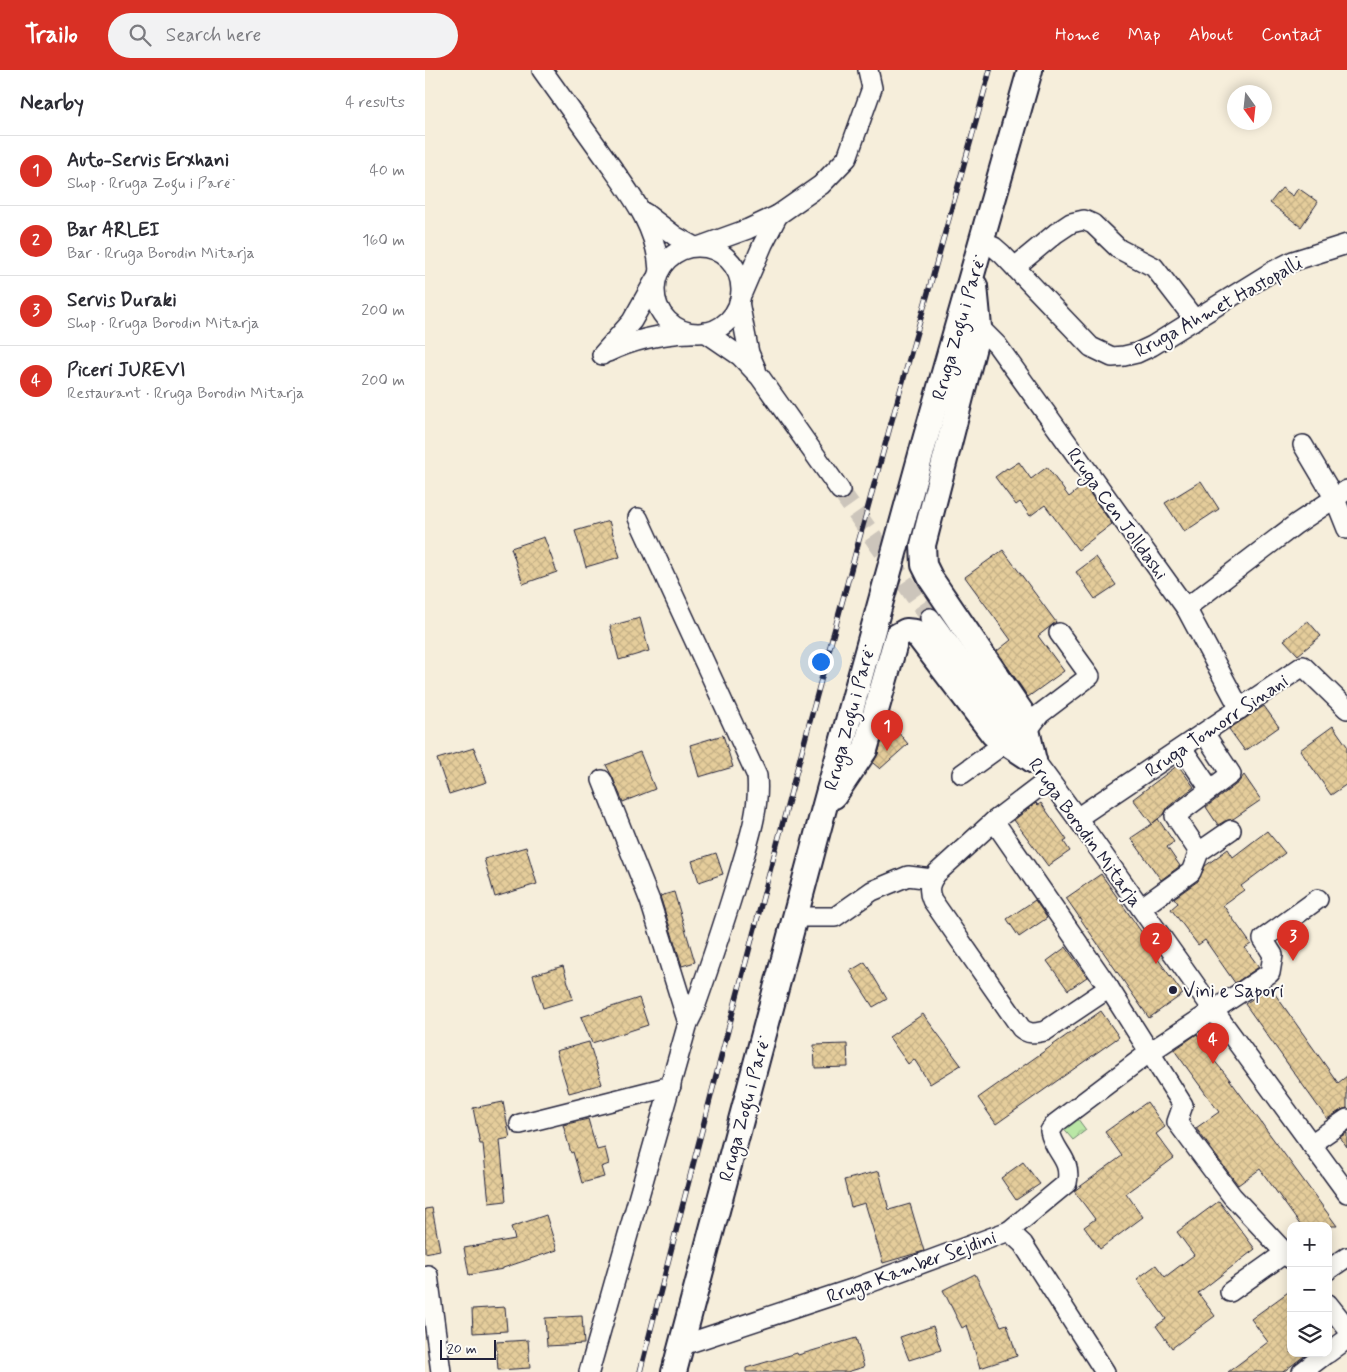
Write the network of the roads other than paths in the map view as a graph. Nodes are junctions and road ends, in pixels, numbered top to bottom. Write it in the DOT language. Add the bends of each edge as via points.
graph roads {
  1 [pos="542,70"];
  2 [pos="868,70"];
  3 [pos="1031,70"];
  4 [pos="642,211"];
  5 [pos="778,215"];
  6 [pos="982,242"];
  7 [pos="1347,244"];
  8 [pos="697,246"];
  9 [pos="1015,267"];
  10 [pos="658,274"];
  11 [pos="973,274"];
  12 [pos="740,299"];
  13 [pos="1195,320"];
  14 [pos="979,327"];
  15 [pos="699,332"];
  16 [pos="760,376"];
  17 [pos="1303,445"];
  18 [pos="840,490"];
  19 [pos="1341,495"];
  20 [pos="638,518"];
  21 [pos="1347,529"];
  22 [pos="1186,608"];
  23 [pos="930,618"];
  24 [pos="1059,633"];
  25 [pos="1240,709"];
  26 [pos="1347,709"];
  27 [pos="1027,731"];
  28 [pos="1204,734"];
  29 [pos="1005,743"];
  30 [pos="1182,748"];
  31 [pos="1034,761"];
  32 [pos="962,774"];
  33 [pos="602,780"];
  34 [pos="1048,780"];
  35 [pos="1210,789"];
  36 [pos="823,812"];
  37 [pos="1077,818"];
  38 [pos="994,821"];
  39 [pos="1231,830"];
  40 [pos="1199,852"];
  41 [pos="932,879"];
  42 [pos="1317,899"];
  43 [pos="1141,908"];
  44 [pos="795,917"];
  45 [pos="1109,988"];
  46 [pos="1215,1011"];
  47 [pos="688,1023"];
  48 [pos="1150,1052"];
  49 [pos="671,1086"];
  50 [pos="1347,1118"];
  51 [pos="520,1124"];
  52 [pos="1311,1144"];
  53 [pos="1347,1193"];
  54 [pos="1009,1231"];
  55 [pos="1287,1255"];
  56 [pos="1287,1257"];
  57 [pos="1347,1257"];
  58 [pos="1332,1267"];
  59 [pos="429,1274"];
  60 [pos="1230,1292"];
  61 [pos="1332,1309"];
  62 [pos="1347,1328"];
  63 [pos="1347,1339"];
  64 [pos="680,1346"];
  65 [pos="1332,1350"];
  66 [pos="1323,1357"];
  67 [pos="441,1372"];
  68 [pos="589,1372"];
  69 [pos="674,1372"];
  70 [pos="1105,1372"];
  71 [pos="1302,1372"];
  1 -- 4 [label="street"];
  2 -- 5 [label="street" via="872,88 847,158 821,185"];
  3 -- 6 [label="main road, Rruga Zogu i Parë"];
  4 -- 8 [label="street" via="675,236"];
  4 -- 10 [label="street" via="655,240"];
  5 -- 8 [label="street"];
  5 -- 12 [label="street"];
  6 -- 9 [label="street, Rruga Ahmet Hastopalli" via="995,247"];
  6 -- 11 [label="main road, Rruga Zogu i Parë"];
  7 -- 13 [label="street, Rruga Ahmet Hastopalli" via="1293,261"];
  8 -- 10 [label="street" via="673,254"];
  8 -- 12 [label="street" via="713,249 732,263 741,284"];
  9 -- 13 [label="street, Rruga Ahmet Hastopalli" via="1091,347 1112,357 1137,353"];
  9 -- 13 [label="street" via="1055,233 1071,223 1084,220 1093,224 1119,249 1154,267"];
  10 -- 15 [label="street" via="655,289 662,313 676,326"];
  10 -- 15 [label="street" via="632,321 602,355 646,337"];
  11 -- 14 [label="main road"];
  11 -- 36 [label="main road, Rruga Zogu i Parë"];
  12 -- 15 [label="street" via="735,311 722,325"];
  12 -- 16 [label="street" via="749,353"];
  14 -- 22 [label="street, Rruga Cen Jolldashi" via="997,345"];
  14 -- 27 [label="main road" via="923,545 924,565 1024,716"];
  15 -- 16 [label="street" via="740,356"];
  16 -- 18 [label="street"];
  17 -- 19 [label="street"];
  19 -- 21 [label="street"];
  19 -- 22 [label="street" via="1296,524"];
  20 -- 47 [label="street" via="757,776 759,791 755,819 723,927"];
  22 -- 25 [label="street, Rruga Cen Jolldashi"];
  23 -- 31 [label="street, Rruga Borodin Mitarja"];
  24 -- 27 [label="street" via="1090,676 1040,714"];
  25 -- 26 [label="street, Rruga Tomorr Sinani" via="1303,666"];
  25 -- 28 [label="street, Rruga Tomorr Sinani"];
  27 -- 31 [label="main road"];
  28 -- 30 [label="street, Rruga Tomorr Sinani"];
  28 -- 35 [label="street" via="1231,774"];
  29 -- 31 [label="main road"];
  29 -- 32 [label="street"];
  29 -- 36 [label="main road" via="993,734 915,632 906,631 897,636 865,750"];
  30 -- 35 [label="street"];
  30 -- 37 [label="street, Rruga Tomorr Sinani"];
  31 -- 34 [label="street, Rruga Borodin Mitarja"];
  33 -- 47 [label="street" via="650,901"];
  34 -- 37 [label="street, Rruga Borodin Mitarja"];
  34 -- 38 [label="street"];
  35 -- 40 [label="street" via="1175,816"];
  36 -- 44 [label="main road, Rruga Zogu i Parë"];
  37 -- 43 [label="street, Rruga Borodin Mitarja"];
  38 -- 41 [label="street"];
  38 -- 45 [label="street"];
  39 -- 40 [label="street"];
  40 -- 43 [label="street" via="1191,872"];
  41 -- 44 [label="street" via="909,876 872,891 835,917"];
  41 -- 45 [label="street" via="929,893 932,900 1026,1033 1045,1031"];
  42 -- 46 [label="street" via="1263,939 1273,956 1270,973"];
  43 -- 46 [label="street, Rruga Borodin Mitarja"];
  44 -- 64 [label="main road, Rruga Zogu i Parë"];
  45 -- 48 [label="street"];
  46 -- 48 [label="street"];
  46 -- 52 [label="street, Rruga Borodin Mitarja"];
  47 -- 49 [label="street"];
  48 -- 54 [label="street" via="1050,1131 1066,1162 1069,1172 1067,1183"];
  48 -- 55 [label="street" via="1183,1105 1177,1122 1227,1189"];
  49 -- 51 [label="street"];
  49 -- 68 [label="street"];
  50 -- 52 [label="street"];
  52 -- 53 [label="street, Rruga Borodin Mitarja"];
  54 -- 64 [label="street, Rruga Kamber Sejdini" via="858,1287"];
  54 -- 70 [label="street, Rruga Kamber Sejdini" via="1023,1244"];
  56 -- 60 [label="street"];
  57 -- 58 [label="street"];
  59 -- 67 [label="street"];
  61 -- 62 [label="street"];
  63 -- 65 [label="street"];
  64 -- 69 [label="main road, Rruga Zogu i Parë"];
  66 -- 71 [label="street"];
}
